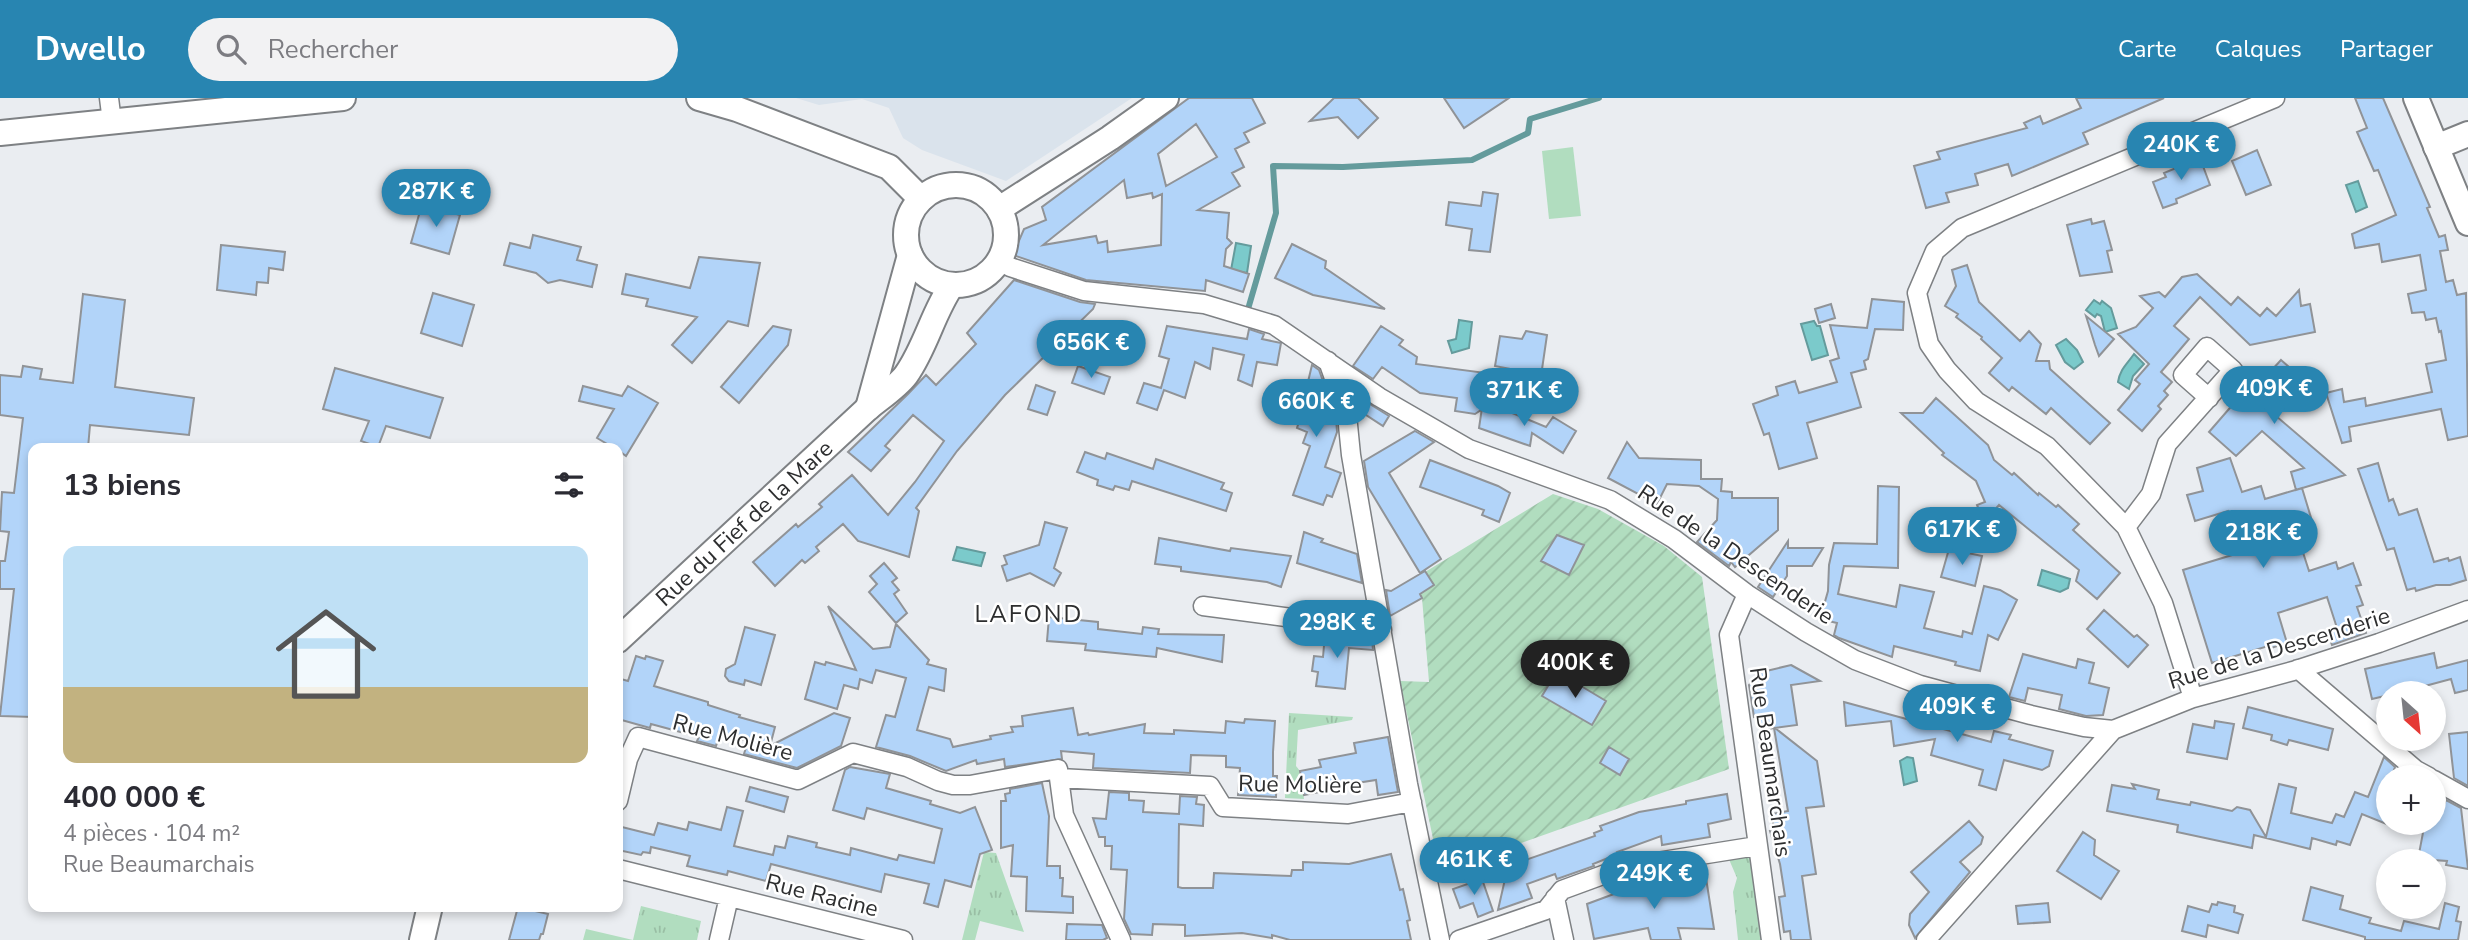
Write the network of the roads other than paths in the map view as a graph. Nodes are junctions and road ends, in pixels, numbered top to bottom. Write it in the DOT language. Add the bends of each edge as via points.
graph roads {
  1 [pos="343,98"];
  2 [pos="699,98"];
  3 [pos="1166,98"];
  4 [pos="2275,98"];
  5 [pos="2416,98"];
  6 [pos="111,110"];
  7 [pos="0,133"];
  8 [pos="2468,134"];
  9 [pos="2436,147"];
  10 [pos="920,199"];
  11 [pos="999,209"];
  12 [pos="2468,223"];
  13 [pos="909,255"];
  14 [pos="999,260"];
  15 [pos="952,285"];
  16 [pos="1328,361"];
  17 [pos="2209,398"];
  18 [pos="868,408"];
  19 [pos="2126,527"];
  20 [pos="1747,594"];
  21 [pos="1203,606"];
  22 [pos="2468,610"];
  23 [pos="1381,630"];
  24 [pos="623,635"];
  25 [pos="2298,669"];
  26 [pos="2193,698"];
  27 [pos="2113,730"];
  28 [pos="2412,765"];
  29 [pos="1059,778"];
  30 [pos="623,780"];
  31 [pos="2446,787"];
  32 [pos="2468,799"];
  33 [pos="1412,802"];
  34 [pos="1758,846"];
  35 [pos="623,870"];
  36 [pos="729,897"];
  37 [pos="1555,898"];
  38 [pos="429,912"];
  39 [pos="422,940"];
  40 [pos="719,940"];
  41 [pos="903,940"];
  42 [pos="1121,940"];
  43 [pos="1440,940"];
  44 [pos="1459,940"];
  45 [pos="1564,940"];
  46 [pos="1771,940"];
  47 [pos="1926,940"];
  1 -- 6 [label="main road"];
  2 -- 10 [label="main road" via="889,167"];
  3 -- 11 [label="main road"];
  4 -- 19 [label="street" via="1962,228 1935,251 1917,293 1929,344 1947,370 1976,401 2048,446"];
  5 -- 9 [label="main road"];
  6 -- 7 [label="main road"];
  8 -- 9 [label="main road"];
  9 -- 12 [label="main road"];
  10 -- 11 [label="main road" via="945,186 960,185 976,188"];
  10 -- 13 [label="main road" via="906,225"];
  11 -- 14 [label="main road" via="1006,234"];
  13 -- 15 [label="main road" via="927,276"];
  13 -- 18 [label="main road"];
  14 -- 15 [label="main road" via="979,279"];
  14 -- 16 [label="street, Rue de la Descenderie" via="1084,291 1203,304 1274,325"];
  15 -- 18 [label="main road, Rue du Fief de la Mare" via="905,377"];
  16 -- 20 [label="street, Rue de la Descenderie" via="1379,397 1469,449 1610,500 1674,539"];
  16 -- 23 [label="street" via="1347,415"];
  17 -- 19 [label="street" via="2167,444 2151,494"];
  18 -- 24 [label="main road, Rue du Fief de la Mare"];
  19 -- 26 [label="street" via="2162,603"];
  20 -- 27 [label="street, Rue de la Descenderie" via="1855,660 1920,685 2044,718"];
  20 -- 34 [label="street, Rue Beaumarchais" via="1729,635"];
  21 -- 23 [label="street"];
  22 -- 25 [label="street, Rue de la Descenderie"];
  23 -- 33 [label="street"];
  25 -- 26 [label="street, Rue de la Descenderie"];
  25 -- 28 [label="street"];
  26 -- 27 [label="street, Rue de la Descenderie"];
  27 -- 47 [label="street"];
  29 -- 30 [label="street, Rue Molière" via="1058,769 953,785 853,753 798,780 638,737"];
  29 -- 33 [label="street, Rue Molière" via="1210,786 1223,807 1348,814"];
  29 -- 42 [label="street" via="1064,816"];
  31 -- 32 [label="street"];
  33 -- 43 [label="street"];
  34 -- 37 [label="street" via="1611,872 1562,890"];
  34 -- 46 [label="street, Rue Beaumarchais"];
  35 -- 36 [label="street, Rue Racine"];
  36 -- 40 [label="street, Rue Racine"];
  36 -- 41 [label="street, Rue Racine"];
  37 -- 44 [label="street" via="1546,909"];
  37 -- 45 [label="street"];
  38 -- 39 [label="main road"];
}
